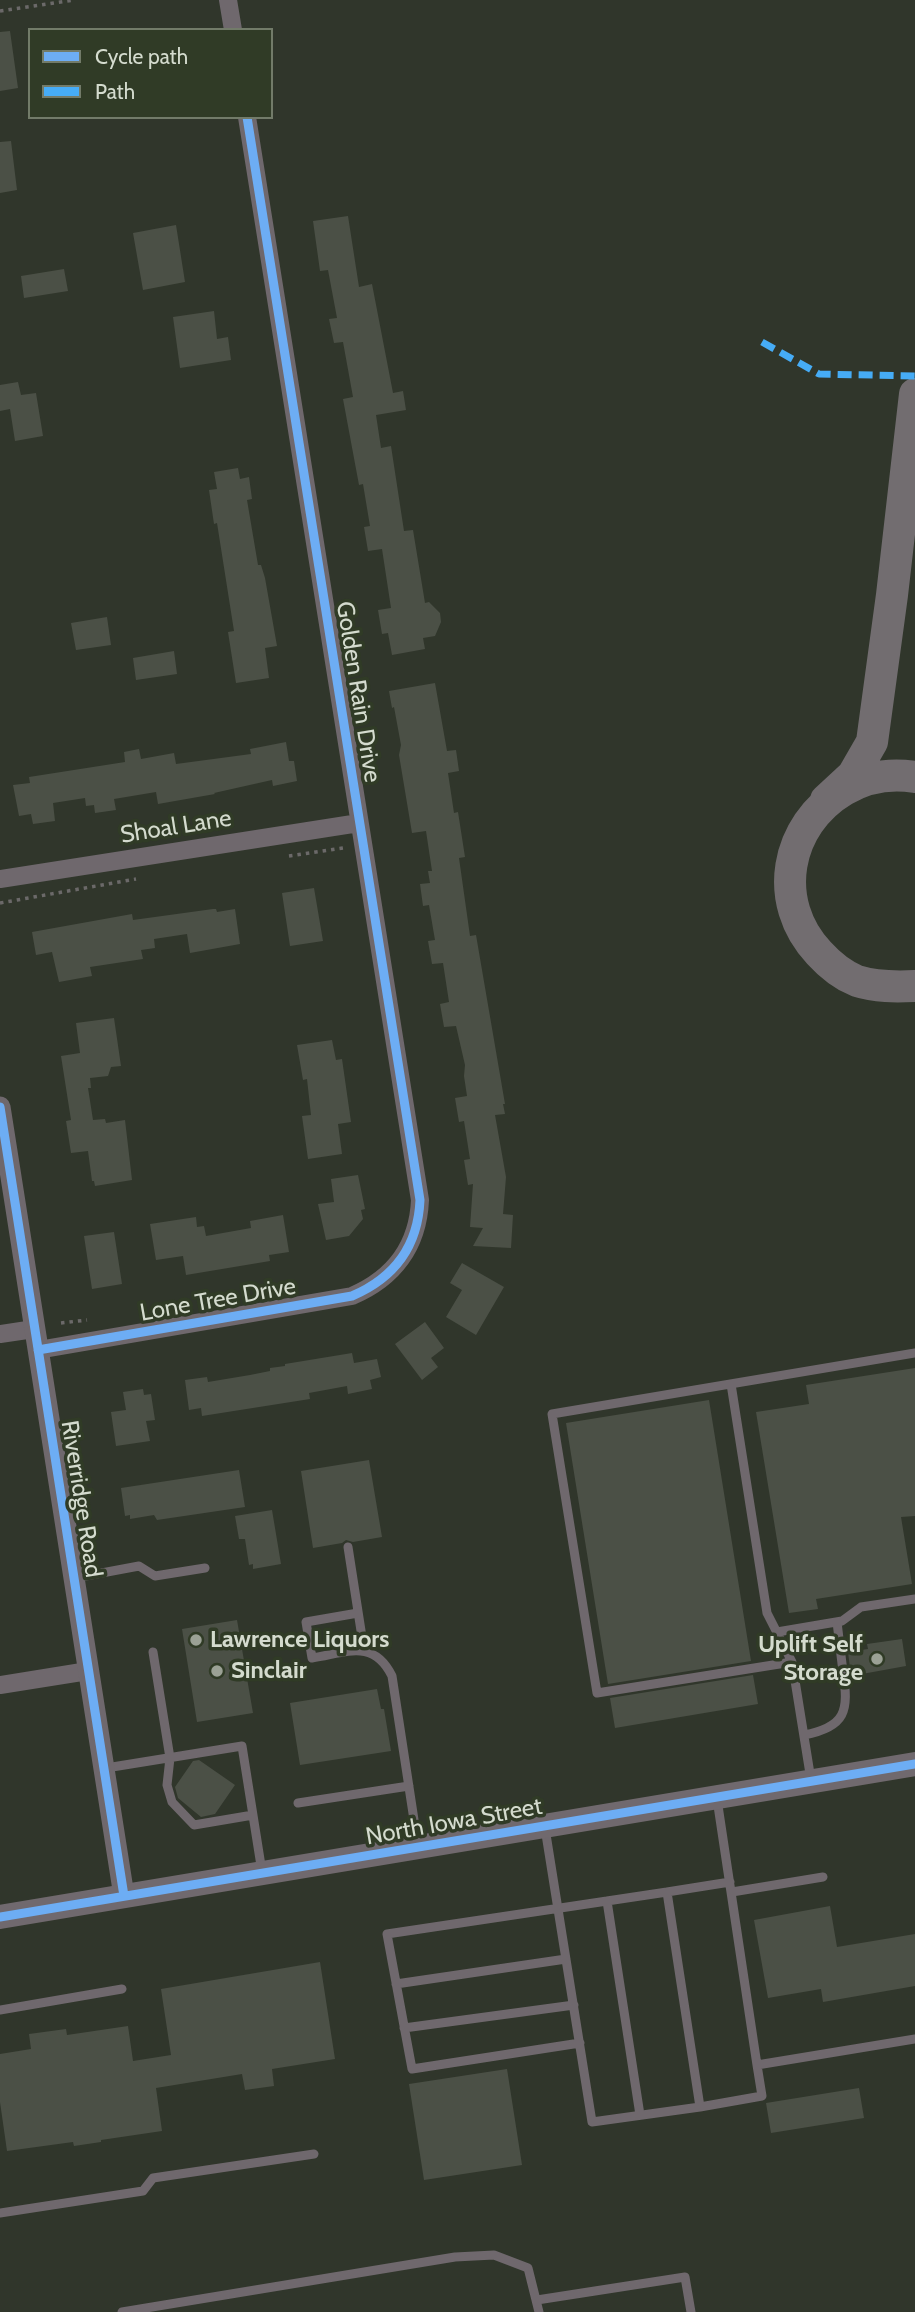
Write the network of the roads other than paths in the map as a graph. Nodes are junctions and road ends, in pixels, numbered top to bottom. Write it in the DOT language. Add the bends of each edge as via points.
graph roads {
  1 [pos="228,0"];
  2 [pos="233,28"];
  3 [pos="247,119"];
  4 [pos="915,394"];
  5 [pos="915,777"];
  6 [pos="826,800"];
  7 [pos="359,823"];
  8 [pos="0,879"];
  9 [pos="901,987"];
  10 [pos="915,1002"];
  11 [pos="0,1107"];
  12 [pos="395,1266"];
  13 [pos="34,1329"];
  14 [pos="0,1334"];
  15 [pos="38,1350"];
  16 [pos="915,1353"];
  17 [pos="730,1384"];
  18 [pos="348,1547"];
  19 [pos="205,1568"];
  20 [pos="74,1578"];
  21 [pos="915,1599"];
  22 [pos="358,1614"];
  23 [pos="837,1622"];
  24 [pos="777,1632"];
  25 [pos="364,1650"];
  26 [pos="153,1652"];
  27 [pos="792,1662"];
  28 [pos="88,1671"];
  29 [pos="0,1685"];
  30 [pos="803,1735"];
  31 [pos="170,1758"];
  32 [pos="915,1764"];
  33 [pos="104,1769"];
  34 [pos="811,1781"];
  35 [pos="409,1786"];
  36 [pos="716,1797"];
  37 [pos="298,1803"];
  38 [pos="253,1815"];
  39 [pos="545,1827"];
  40 [pos="419,1848"];
  41 [pos="263,1874"];
  42 [pos="823,1877"];
  43 [pos="731,1887"];
  44 [pos="667,1892"];
  45 [pos="124,1896"];
  46 [pos="607,1901"];
  47 [pos="558,1908"];
  48 [pos="0,1917"];
  49 [pos="566,1959"];
  50 [pos="396,1984"];
  51 [pos="122,1989"];
  52 [pos="574,2005"];
  53 [pos="0,2010"];
  54 [pos="404,2028"];
  55 [pos="915,2039"];
  56 [pos="580,2043"];
  57 [pos="757,2065"];
  58 [pos="699,2107"];
  59 [pos="640,2115"];
  60 [pos="314,2154"];
  61 [pos="0,2213"];
  62 [pos="537,2300"];
  63 [pos="122,2312"];
  64 [pos="539,2312"];
  65 [pos="691,2312"];
  1 -- 2 [label="street"];
  3 -- 7 [label="street, Golden Rain Drive"];
  4 -- 6 [label="highway" via="872,743 853,775"];
  5 -- 6 [label="highway" via="897,774 859,781"];
  6 -- 9 [label="highway" via="806,824 793,852 789,883 794,914 808,942 829,964 856,980"];
  7 -- 8 [label="street, Shoal Lane"];
  7 -- 12 [label="street, Golden Rain Drive" via="420,1200 410,1246"];
  9 -- 10 [label="highway"];
  11 -- 13 [label="street, Riverridge Road"];
  12 -- 15 [label="street, Lone Tree Drive" via="372,1286 343,1298"];
  13 -- 14 [label="street"];
  13 -- 15 [label="street, Riverridge Road"];
  15 -- 20 [label="street, Riverridge Road"];
  16 -- 17 [label="lane"];
  17 -- 24 [label="lane" via="767,1613"];
  17 -- 27 [label="lane" via="552,1414 597,1693"];
  18 -- 22 [label="lane"];
  19 -- 20 [label="lane" via="155,1576 139,1566"];
  20 -- 28 [label="street, Riverridge Road"];
  21 -- 23 [label="lane" via="861,1607"];
  22 -- 25 [label="lane"];
  22 -- 25 [label="lane" via="306,1622 312,1658"];
  23 -- 24 [label="lane"];
  23 -- 30 [label="lane" via="846,1709 831,1727"];
  24 -- 27 [label="lane"];
  25 -- 35 [label="lane" via="378,1655 392,1676"];
  26 -- 31 [label="lane"];
  27 -- 30 [label="lane"];
  28 -- 29 [label="street"];
  28 -- 33 [label="street, Riverridge Road"];
  30 -- 34 [label="lane"];
  31 -- 33 [label="lane"];
  31 -- 38 [label="lane" via="167,1785 172,1802 194,1825"];
  31 -- 38 [label="lane" via="242,1746"];
  32 -- 34 [label="main road, North Iowa Street"];
  33 -- 45 [label="street, Riverridge Road"];
  34 -- 36 [label="main road, North Iowa Street"];
  35 -- 37 [label="lane"];
  35 -- 40 [label="lane"];
  36 -- 39 [label="main road, North Iowa Street"];
  36 -- 43 [label="lane"];
  38 -- 41 [label="lane"];
  39 -- 40 [label="main road, North Iowa Street"];
  39 -- 47 [label="lane"];
  40 -- 41 [label="main road, North Iowa Street"];
  41 -- 45 [label="main road, North Iowa Street"];
  42 -- 43 [label="lane"];
  43 -- 44 [label="lane"];
  43 -- 57 [label="lane"];
  44 -- 46 [label="lane"];
  44 -- 58 [label="lane"];
  45 -- 48 [label="main road, North Iowa Street"];
  46 -- 47 [label="lane"];
  46 -- 59 [label="lane"];
  47 -- 49 [label="lane"];
  47 -- 50 [label="lane" via="387,1934"];
  49 -- 50 [label="lane"];
  49 -- 52 [label="lane"];
  50 -- 54 [label="lane"];
  51 -- 53 [label="lane"];
  52 -- 54 [label="lane"];
  52 -- 56 [label="lane"];
  54 -- 56 [label="lane" via="412,2069"];
  55 -- 57 [label="lane"];
  56 -- 59 [label="lane" via="592,2122"];
  57 -- 58 [label="lane" via="762,2096"];
  58 -- 59 [label="lane"];
  60 -- 61 [label="lane" via="153,2178 143,2191"];
  62 -- 63 [label="lane" via="528,2268 494,2255 455,2257"];
  62 -- 64 [label="lane"];
  62 -- 65 [label="lane" via="685,2277"];
}
